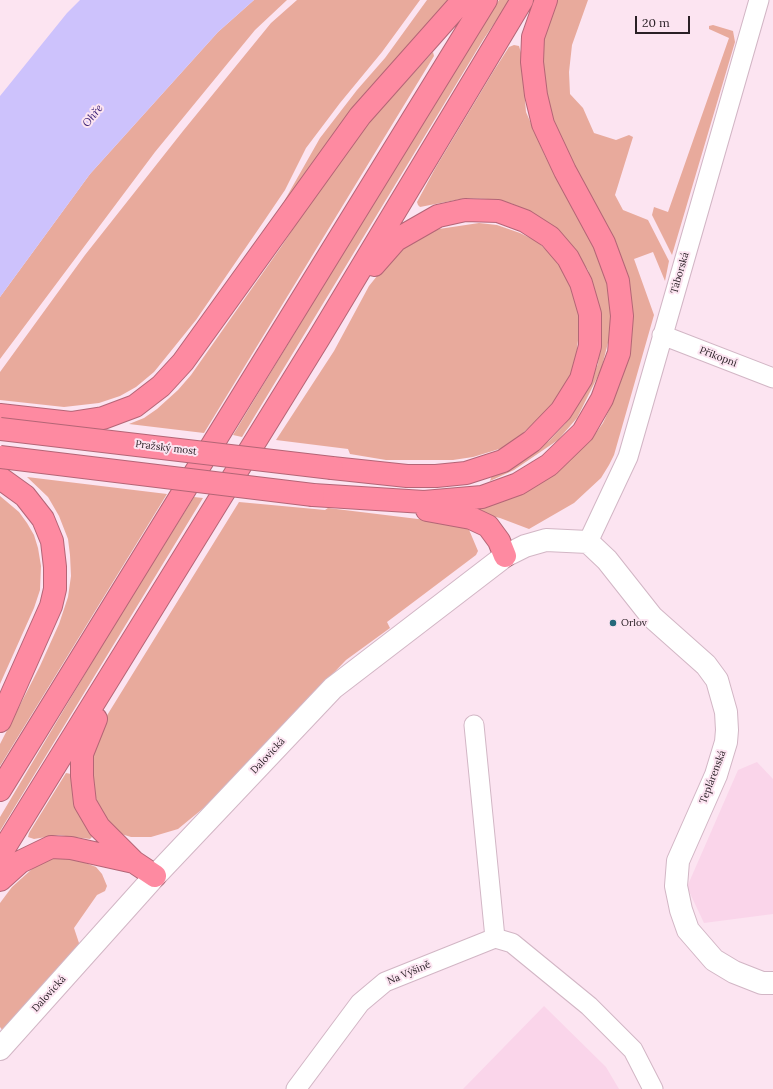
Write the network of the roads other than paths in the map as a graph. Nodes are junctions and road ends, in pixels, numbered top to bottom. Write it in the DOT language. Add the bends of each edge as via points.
graph roads {
  1 [pos="464,0"];
  2 [pos="486,0"];
  3 [pos="522,0"];
  4 [pos="546,0"];
  5 [pos="760,0"];
  6 [pos="662,335"];
  7 [pos="319,338"];
  8 [pos="773,378"];
  9 [pos="0,415"];
  10 [pos="0,428"];
  11 [pos="0,457"];
  12 [pos="0,478"];
  13 [pos="313,494"];
  14 [pos="588,542"];
  15 [pos="505,556"];
  16 [pos="120,660"];
  17 [pos="0,721"];
  18 [pos="474,725"];
  19 [pos="0,790"];
  20 [pos="0,855"];
  21 [pos="134,862"];
  22 [pos="155,876"];
  23 [pos="0,880"];
  24 [pos="495,938"];
  25 [pos="773,983"];
  26 [pos="0,1049"];
  27 [pos="296,1089"];
  28 [pos="653,1089"];
  1 -- 9 [label="highway" via="360,116 183,362 161,386 135,406 103,418 71,422"];
  2 -- 19 [label="highway"];
  3 -- 7 [label="highway"];
  4 -- 13 [label="highway" via="533,37 532,62 536,95 544,124 565,171 604,243 618,281 620,295 622,316 619,354 602,399 583,432 549,465 518,484 482,497 424,502"];
  5 -- 6 [label="street, Táborská"];
  6 -- 8 [label="street, Příkopní"];
  6 -- 14 [label="street, Táborská" via="628,457"];
  7 -- 10 [label="highway, Pražský most, bridge" via="396,240 438,216 466,210 498,211 524,220 550,237 568,258 581,284 590,314 590,346 581,379 561,411 532,441 503,461 466,473 407,476"];
  7 -- 16 [label="highway"];
  11 -- 13 [label="highway, bridge"];
  12 -- 17 [label="highway" via="25,496 43,519 52,540 55,567 55,589 51,606"];
  13 -- 15 [label="highway" via="472,518 488,526 499,541"];
  14 -- 15 [label="street, Dalovická" via="546,540 525,546"];
  14 -- 25 [label="street, Teplárenská" via="607,560 652,617 706,665 717,680 726,712 726,742 716,775 678,861 676,886 688,930 714,960 734,972 762,983"];
  15 -- 22 [label="street, Dalovická" via="333,688"];
  16 -- 20 [label="highway"];
  16 -- 21 [label="highway" via="82,754 82,776 85,803 99,827"];
  18 -- 24 [label="street"];
  21 -- 22 [label="highway"];
  21 -- 23 [label="highway" via="72,848 51,847 20,862"];
  22 -- 26 [label="street, Dalovická"];
  24 -- 27 [label="street, Na Výšině" via="385,982 360,1003"];
  24 -- 28 [label="street" via="512,943 589,1006 633,1050"];
}
